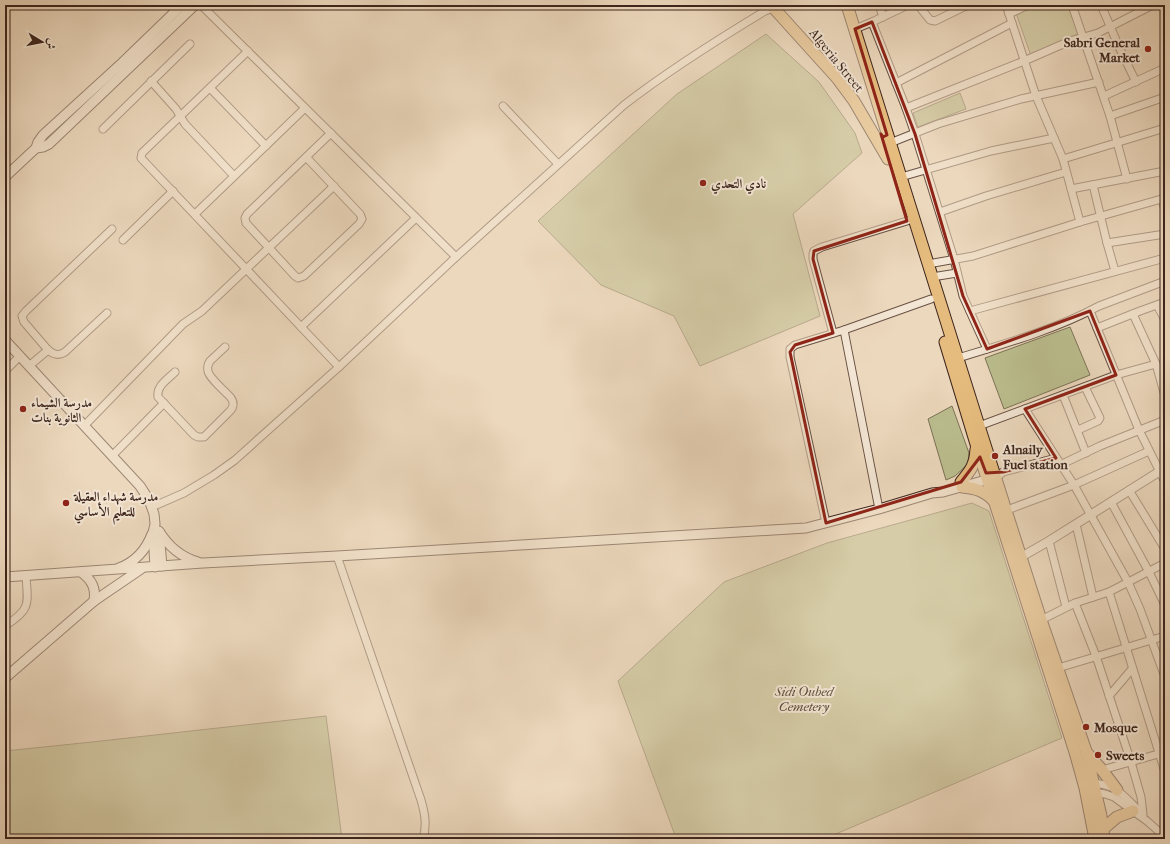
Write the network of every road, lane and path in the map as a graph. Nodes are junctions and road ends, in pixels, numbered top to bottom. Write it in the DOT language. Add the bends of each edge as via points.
graph roads {
  1 [pos="182,5"];
  2 [pos="195,5"];
  3 [pos="201,5"];
  4 [pos="840,5"];
  5 [pos="847,5"];
  6 [pos="879,5"];
  7 [pos="908,5"];
  8 [pos="918,5"];
  9 [pos="968,5"];
  10 [pos="1006,5"];
  11 [pos="1028,5"];
  12 [pos="1072,5"];
  13 [pos="1101,5"];
  14 [pos="1153,5"];
  15 [pos="772,6"];
  16 [pos="1139,8"];
  17 [pos="1009,14"];
  18 [pos="883,17"];
  19 [pos="872,22"];
  20 [pos="1012,23"];
  21 [pos="1111,27"];
  22 [pos="855,29"];
  23 [pos="1083,37"];
  24 [pos="190,44"];
  25 [pos="248,51"];
  26 [pos="1024,61"];
  27 [pos="1165,68"];
  28 [pos="152,82"];
  29 [pos="1099,82"];
  30 [pos="1136,82"];
  31 [pos="896,83"];
  32 [pos="210,88"];
  33 [pos="1036,96"];
  34 [pos="1104,96"];
  35 [pos="1165,97"];
  36 [pos="503,106"];
  37 [pos="305,108"];
  38 [pos="906,108"];
  39 [pos="181,116"];
  40 [pos="1110,116"];
  41 [pos="1165,128"];
  42 [pos="103,129"];
  43 [pos="331,134"];
  44 [pos="881,134"];
  45 [pos="915,134"];
  46 [pos="1054,138"];
  47 [pos="1117,143"];
  48 [pos="266,146"];
  49 [pos="36,148"];
  50 [pos="890,151"];
  51 [pos="306,157"];
  52 [pos="1063,159"];
  53 [pos="558,164"];
  54 [pos="927,170"];
  55 [pos="1165,171"];
  56 [pos="1066,172"];
  57 [pos="234,176"];
  58 [pos="5,177"];
  59 [pos="901,177"];
  60 [pos="1127,179"];
  61 [pos="1093,185"];
  62 [pos="334,186"];
  63 [pos="1071,189"];
  64 [pos="173,191"];
  65 [pos="1163,199"];
  66 [pos="1165,210"];
  67 [pos="940,212"];
  68 [pos="195,214"];
  69 [pos="1101,216"];
  70 [pos="416,218"];
  71 [pos="908,220"];
  72 [pos="1080,222"];
  73 [pos="112,229"];
  74 [pos="1165,234"];
  75 [pos="123,240"];
  76 [pos="1107,243"];
  77 [pos="269,248"];
  78 [pos="456,257"];
  79 [pos="1165,258"];
  80 [pos="954,259"];
  81 [pos="928,264"];
  82 [pos="246,269"];
  83 [pos="1116,271"];
  84 [pos="957,273"];
  85 [pos="932,277"];
  86 [pos="1165,281"];
  87 [pos="932,299"];
  88 [pos="1165,302"];
  89 [pos="1157,305"];
  90 [pos="970,311"];
  91 [pos="1090,311"];
  92 [pos="107,313"];
  93 [pos="1133,314"];
  94 [pos="1165,320"];
  95 [pos="301,327"];
  96 [pos="1098,328"];
  97 [pos="844,330"];
  98 [pos="833,333"];
  99 [pos="5,340"];
  100 [pos="225,347"];
  101 [pos="987,349"];
  102 [pos="48,350"];
  103 [pos="20,356"];
  104 [pos="958,358"];
  105 [pos="1156,364"];
  106 [pos="29,366"];
  107 [pos="339,367"];
  108 [pos="5,371"];
  109 [pos="1162,371"];
  110 [pos="175,372"];
  111 [pos="1116,375"];
  112 [pos="1085,387"];
  113 [pos="1063,395"];
  114 [pos="1165,396"];
  115 [pos="164,404"];
  116 [pos="1025,409"];
  117 [pos="1165,420"];
  118 [pos="84,426"];
  119 [pos="979,426"];
  120 [pos="1078,430"];
  121 [pos="1140,430"];
  122 [pos="976,444"];
  123 [pos="1149,450"];
  124 [pos="1086,453"];
  125 [pos="112,456"];
  126 [pos="1056,458"];
  127 [pos="1060,465"];
  128 [pos="1163,469"];
  129 [pos="993,475"];
  130 [pos="1164,480"];
  131 [pos="962,484"];
  132 [pos="1074,485"];
  133 [pos="1129,490"];
  134 [pos="1111,502"];
  135 [pos="996,503"];
  136 [pos="152,508"];
  137 [pos="879,509"];
  138 [pos="1007,510"];
  139 [pos="1090,515"];
  140 [pos="826,523"];
  141 [pos="1076,524"];
  142 [pos="156,529"];
  143 [pos="1049,541"];
  144 [pos="1165,550"];
  145 [pos="337,556"];
  146 [pos="1021,557"];
  147 [pos="203,563"];
  148 [pos="1165,563"];
  149 [pos="158,567"];
  150 [pos="143,568"];
  151 [pos="114,570"];
  152 [pos="81,572"];
  153 [pos="1149,572"];
  154 [pos="26,576"];
  155 [pos="5,577"];
  156 [pos="1128,582"];
  157 [pos="1109,592"];
  158 [pos="1093,597"];
  159 [pos="94,601"];
  160 [pos="1075,603"];
  161 [pos="1165,605"];
  162 [pos="1066,607"];
  163 [pos="1041,620"];
  164 [pos="5,626"];
  165 [pos="1165,636"];
  166 [pos="1152,640"];
  167 [pos="1125,648"];
  168 [pos="1096,656"];
  169 [pos="1058,668"];
  170 [pos="1132,668"];
  171 [pos="1165,677"];
  172 [pos="5,678"];
  173 [pos="1109,696"];
  174 [pos="1086,751"];
  175 [pos="1162,753"];
  176 [pos="1131,762"];
  177 [pos="1102,770"];
  178 [pos="1165,772"];
  179 [pos="1090,788"];
  180 [pos="1117,790"];
  181 [pos="1141,815"];
  182 [pos="1104,834"];
  183 [pos="1165,838"];
  184 [pos="423,839"];
  185 [pos="1095,839"];
  1 -- 49 [label="main road" via="43,135"];
  2 -- 49 [label="main road" via="49,144"];
  3 -- 25 [label="street"];
  4 -- 44 [label="main road"];
  5 -- 22 [label="main road"];
  6 -- 18 [label="street"];
  7 -- 18 [label="street"];
  8 -- 9 [label="street" via="930,20 935,21"];
  10 -- 17 [label="street"];
  11 -- 17 [label="street"];
  12 -- 23 [label="street"];
  13 -- 21 [label="street"];
  14 -- 16 [label="street"];
  15 -- 44 [label="main road, Algeria Street" via="848,85"];
  15 -- 50 [label="main road, Algeria Street" via="837,78"];
  15 -- 53 [label="street" via="648,86"];
  16 -- 21 [label="street"];
  17 -- 20 [label="street"];
  18 -- 19 [label="street"];
  19 -- 22 [label="street"];
  19 -- 31 [label="street"];
  20 -- 26 [label="street"];
  20 -- 31 [label="street"];
  21 -- 23 [label="street"];
  21 -- 30 [label="street"];
  22 -- 50 [label="main road"];
  23 -- 26 [label="street"];
  23 -- 29 [label="street"];
  24 -- 28 [label="street"];
  25 -- 32 [label="street"];
  25 -- 37 [label="street"];
  26 -- 33 [label="street"];
  26 -- 38 [label="street"];
  27 -- 30 [label="street"];
  28 -- 39 [label="street"];
  28 -- 42 [label="street"];
  29 -- 33 [label="street"];
  29 -- 34 [label="street"];
  30 -- 34 [label="street"];
  31 -- 38 [label="street"];
  32 -- 39 [label="street"];
  32 -- 48 [label="street"];
  33 -- 45 [label="street" via="945,122"];
  33 -- 46 [label="street"];
  34 -- 40 [label="street"];
  35 -- 40 [label="street"];
  36 -- 53 [label="street"];
  37 -- 43 [label="street"];
  37 -- 48 [label="street"];
  38 -- 45 [label="street"];
  39 -- 57 [label="street" via="185,124"];
  39 -- 64 [label="street" via="141,156"];
  40 -- 47 [label="street"];
  41 -- 47 [label="street"];
  43 -- 51 [label="street"];
  43 -- 70 [label="street"];
  44 -- 50 [label="main road"];
  45 -- 50 [label="street"];
  45 -- 54 [label="street"];
  46 -- 52 [label="street"];
  46 -- 54 [label="street" via="991,151"];
  47 -- 52 [label="street"];
  47 -- 60 [label="street"];
  48 -- 57 [label="street"];
  49 -- 58 [label="main road"];
  50 -- 59 [label="main road"];
  50 -- 71 [label="main road"];
  51 -- 62 [label="street"];
  51 -- 77 [label="street" via="246,216 246,223"];
  52 -- 56 [label="street"];
  53 -- 78 [label="street"];
  54 -- 59 [label="street"];
  54 -- 67 [label="street"];
  55 -- 60 [label="street"];
  56 -- 63 [label="street"];
  56 -- 67 [label="street"];
  57 -- 68 [label="street"];
  59 -- 81 [label="main road"];
  60 -- 61 [label="street"];
  61 -- 63 [label="street"];
  61 -- 69 [label="street"];
  62 -- 77 [label="street"];
  62 -- 77 [label="street" via="360,214 362,219 359,224 300,278 295,276"];
  63 -- 72 [label="street"];
  64 -- 68 [label="street"];
  64 -- 75 [label="street"];
  65 -- 66 [label="street"];
  65 -- 69 [label="street"];
  67 -- 80 [label="street"];
  68 -- 82 [label="street"];
  69 -- 72 [label="street"];
  69 -- 76 [label="street"];
  70 -- 78 [label="street"];
  70 -- 95 [label="street"];
  71 -- 87 [label="main road"];
  71 -- 98 [label="street" via="814,251 813,259"];
  72 -- 80 [label="street" via="973,256"];
  73 -- 102 [label="street" via="22,316 24,322"];
  74 -- 76 [label="street"];
  76 -- 83 [label="street"];
  77 -- 82 [label="street"];
  78 -- 107 [label="street"];
  79 -- 83 [label="street"];
  80 -- 81 [label="street"];
  80 -- 84 [label="street"];
  81 -- 85 [label="main road"];
  82 -- 95 [label="street"];
  82 -- 118 [label="street" via="202,311 183,324"];
  83 -- 90 [label="street"];
  84 -- 85 [label="street"];
  84 -- 90 [label="street"];
  85 -- 104 [label="main road"];
  86 -- 91 [label="street"];
  87 -- 97 [label="street"];
  87 -- 122 [label="main road"];
  88 -- 89 [label="street"];
  89 -- 93 [label="street"];
  89 -- 94 [label="street"];
  90 -- 101 [label="street"];
  91 -- 96 [label="street"];
  91 -- 101 [label="street"];
  92 -- 102 [label="street" via="63,354 54,354"];
  93 -- 96 [label="street"];
  93 -- 105 [label="street"];
  95 -- 107 [label="street"];
  96 -- 111 [label="street"];
  97 -- 98 [label="street"];
  97 -- 137 [label="street"];
  98 -- 140 [label="street" via="795,345 790,352"];
  99 -- 103 [label="main road"];
  100 -- 115 [label="street" via="210,361 208,370 232,398 233,407 206,435 194,435"];
  101 -- 104 [label="street"];
  102 -- 106 [label="street"];
  103 -- 106 [label="main road"];
  103 -- 108 [label="street"];
  104 -- 119 [label="main road"];
  105 -- 109 [label="street"];
  105 -- 111 [label="street"];
  106 -- 118 [label="main road"];
  107 -- 136 [label="street" via="224,468 184,493"];
  109 -- 114 [label="street"];
  110 -- 115 [label="street" via="158,390 158,397"];
  111 -- 112 [label="street"];
  111 -- 121 [label="street"];
  112 -- 113 [label="street"];
  112 -- 120 [label="street" via="1100,418"];
  113 -- 116 [label="street"];
  113 -- 120 [label="street"];
  115 -- 125 [label="street"];
  116 -- 119 [label="street"];
  116 -- 126 [label="street"];
  117 -- 121 [label="street"];
  118 -- 125 [label="main road"];
  119 -- 129 [label="main road"];
  120 -- 124 [label="street"];
  121 -- 123 [label="street"];
  121 -- 124 [label="street"];
  122 -- 129 [label="main road"];
  122 -- 131 [label="main road" via="972,469"];
  123 -- 128 [label="street"];
  123 -- 132 [label="street"];
  124 -- 127 [label="street"];
  125 -- 136 [label="main road" via="140,486"];
  126 -- 127 [label="street"];
  126 -- 129 [label="street"];
  127 -- 132 [label="street"];
  128 -- 130 [label="street"];
  128 -- 133 [label="street"];
  129 -- 131 [label="main road"];
  129 -- 135 [label="main road"];
  129 -- 138 [label="main road"];
  131 -- 135 [label="main road" via="977,489"];
  131 -- 137 [label="main road" via="943,492"];
  132 -- 138 [label="street"];
  132 -- 139 [label="street"];
  133 -- 134 [label="street"];
  133 -- 144 [label="street"];
  134 -- 139 [label="street"];
  134 -- 153 [label="street"];
  135 -- 179 [label="main road" via="1076,752"];
  136 -- 142 [label="main road"];
  137 -- 140 [label="main road"];
  138 -- 146 [label="main road"];
  139 -- 141 [label="street"];
  139 -- 156 [label="street"];
  140 -- 145 [label="main road" via="792,529"];
  141 -- 143 [label="street"];
  141 -- 158 [label="street"];
  142 -- 147 [label="main road" via="178,552"];
  142 -- 149 [label="main road"];
  142 -- 151 [label="main road" via="138,556 127,565"];
  143 -- 146 [label="street"];
  143 -- 162 [label="street"];
  145 -- 147 [label="main road"];
  145 -- 184 [label="street" via="421,800 425,820"];
  146 -- 163 [label="main road"];
  147 -- 149 [label="main road"];
  148 -- 153 [label="street"];
  149 -- 150 [label="main road"];
  150 -- 151 [label="main road"];
  150 -- 159 [label="main road"];
  151 -- 152 [label="main road"];
  152 -- 154 [label="main road"];
  152 -- 159 [label="main road" via="93,585"];
  153 -- 156 [label="street"];
  153 -- 161 [label="street"];
  154 -- 155 [label="main road"];
  154 -- 164 [label="street" via="26,607"];
  156 -- 157 [label="street"];
  156 -- 166 [label="street"];
  157 -- 158 [label="street"];
  157 -- 167 [label="street"];
  158 -- 160 [label="street"];
  159 -- 172 [label="main road"];
  160 -- 162 [label="street"];
  160 -- 168 [label="street"];
  162 -- 163 [label="street"];
  163 -- 169 [label="main road"];
  165 -- 166 [label="street"];
  166 -- 167 [label="street"];
  166 -- 171 [label="street"];
  167 -- 168 [label="street"];
  167 -- 170 [label="street"];
  168 -- 169 [label="street"];
  168 -- 173 [label="street"];
  169 -- 174 [label="main road"];
  170 -- 173 [label="street"];
  170 -- 175 [label="street"];
  173 -- 176 [label="street"];
  174 -- 177 [label="main road"];
  174 -- 179 [label="main road"];
  175 -- 176 [label="street"];
  175 -- 178 [label="street"];
  176 -- 177 [label="street"];
  176 -- 181 [label="street" via="1141,797"];
  177 -- 180 [label="main road"];
  179 -- 180 [label="street" via="1103,784"];
  179 -- 181 [label="street" via="1114,797"];
  179 -- 182 [label="main road"];
  179 -- 185 [label="main road"];
  180 -- 181 [label="street"];
  181 -- 182 [label="main road" via="1117,817"];
  181 -- 183 [label="street"];
}
